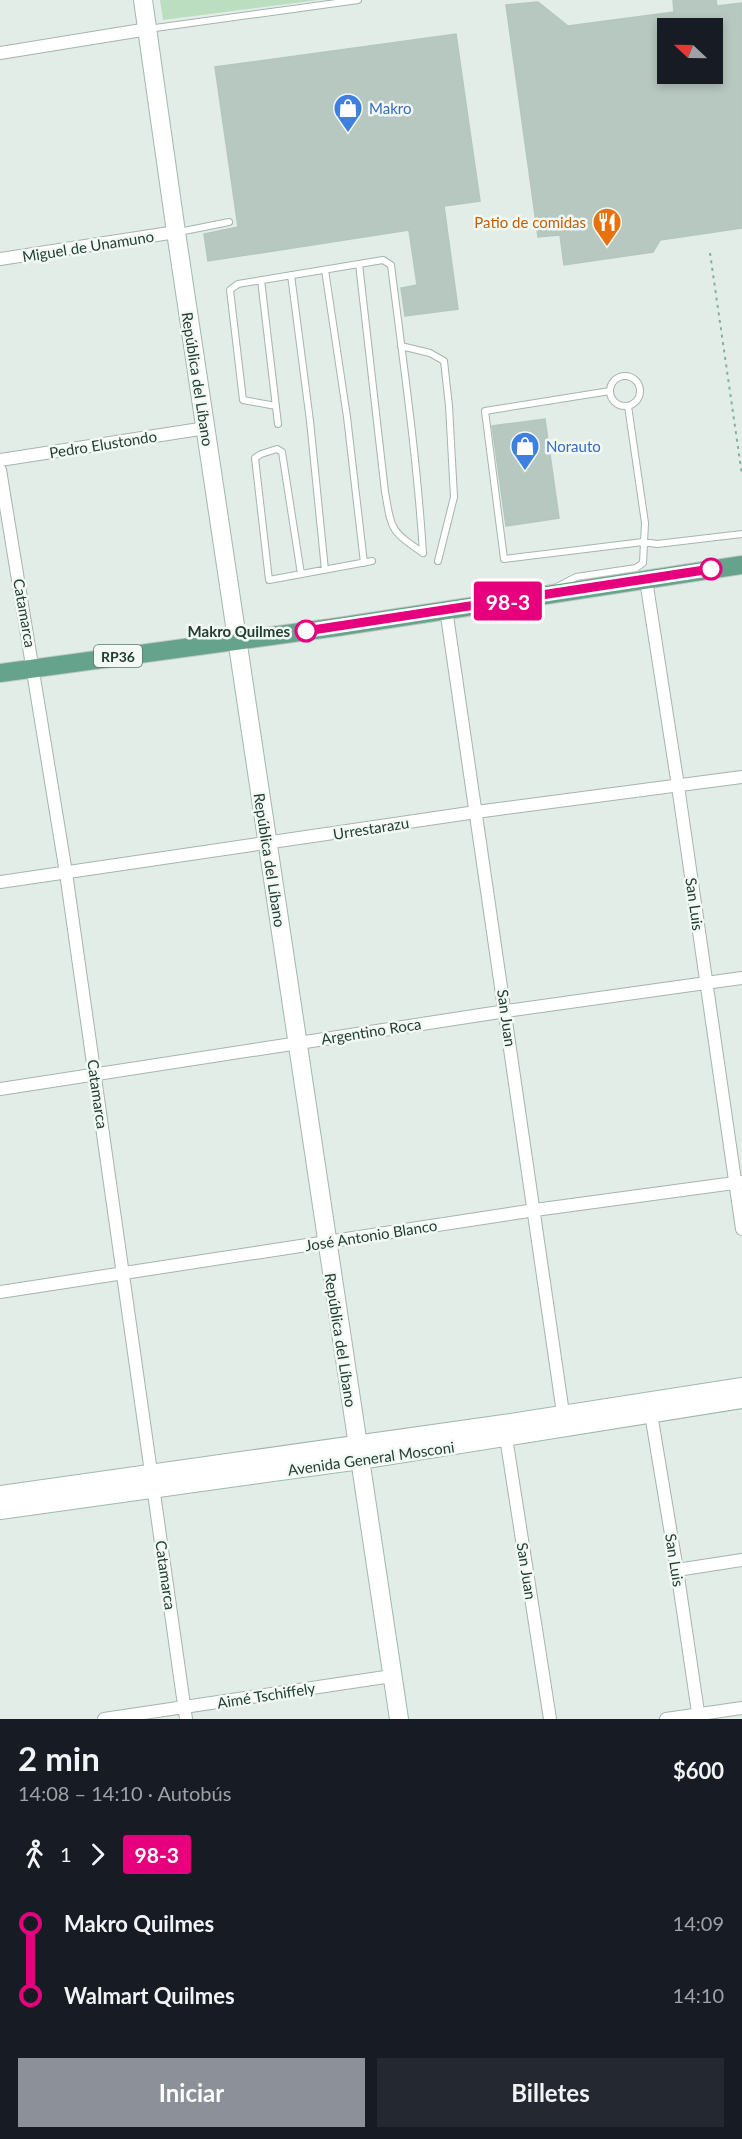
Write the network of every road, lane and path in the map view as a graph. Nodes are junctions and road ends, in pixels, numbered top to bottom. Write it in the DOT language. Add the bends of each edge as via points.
graph roads {
  1 [pos="143,0"];
  2 [pos="358,0"];
  3 [pos="147,29"];
  4 [pos="0,53"];
  5 [pos="229,222"];
  6 [pos="176,232"];
  7 [pos="710,253"];
  8 [pos="0,259"];
  9 [pos="359,264"];
  10 [pos="326,270"];
  11 [pos="291,275"];
  12 [pos="261,280"];
  13 [pos="401,346"];
  14 [pos="610,391"];
  15 [pos="276,406"];
  16 [pos="628,406"];
  17 [pos="278,424"];
  18 [pos="206,428"];
  19 [pos="0,460"];
  20 [pos="0,470"];
  21 [pos="742,475"];
  22 [pos="742,534"];
  23 [pos="643,542"];
  24 [pos="372,561"];
  25 [pos="438,561"];
  26 [pos="363,562"];
  27 [pos="742,565"];
  28 [pos="326,570"];
  29 [pos="301,574"];
  30 [pos="646,580"];
  31 [pos="541,595"];
  32 [pos="446,609"];
  33 [pos="236,639"];
  34 [pos="34,668"];
  35 [pos="0,673"];
  36 [pos="742,777"];
  37 [pos="678,786"];
  38 [pos="476,812"];
  39 [pos="268,843"];
  40 [pos="66,873"];
  41 [pos="0,882"];
  42 [pos="742,978"];
  43 [pos="706,984"];
  44 [pos="506,1011"];
  45 [pos="298,1042"];
  46 [pos="96,1074"];
  47 [pos="0,1089"];
  48 [pos="739,1183"];
  49 [pos="535,1210"];
  50 [pos="742,1229"];
  51 [pos="326,1241"];
  52 [pos="124,1272"];
  53 [pos="0,1292"];
  54 [pos="742,1387"];
  55 [pos="742,1399"];
  56 [pos="649,1408"];
  57 [pos="564,1421"];
  58 [pos="505,1430"];
  59 [pos="359,1452"];
  60 [pos="152,1481"];
  61 [pos="0,1496"];
  62 [pos="0,1510"];
  63 [pos="742,1560"];
  64 [pos="677,1570"];
  65 [pos="392,1676"];
  66 [pos="742,1708"];
  67 [pos="186,1713"];
  68 [pos="699,1717"];
  69 [pos="104,1719"];
  70 [pos="399,1719"];
  71 [pos="550,1719"];
  72 [pos="666,1719"];
  1 -- 3 [label="street, República del Líbano"];
  2 -- 3 [label="lane"];
  3 -- 4 [label="street"];
  3 -- 6 [label="street, República del Líbano"];
  5 -- 6 [label="lane"];
  6 -- 8 [label="street, Miguel de Unamuno"];
  6 -- 18 [label="street, República del Líbano"];
  7 -- 21 [label="path"];
  9 -- 10 [label="lane"];
  9 -- 13 [label="lane" via="383,260 391,265"];
  9 -- 13 [label="lane" via="390,525 405,542 423,553"];
  10 -- 11 [label="lane"];
  10 -- 26 [label="lane"];
  11 -- 12 [label="lane"];
  11 -- 28 [label="lane"];
  12 -- 15 [label="lane"];
  12 -- 15 [label="lane" via="238,284 230,290 243,400"];
  13 -- 25 [label="lane" via="444,361 454,497"];
  14 -- 16 [label="lane" via="614,401"];
  14 -- 16 [label="lane" via="616,378 633,378 640,393 636,402"];
  14 -- 23 [label="lane" via="484,411 504,559"];
  15 -- 17 [label="lane"];
  16 -- 23 [label="lane" via="645,523"];
  18 -- 19 [label="street, Pedro Elustondo"];
  18 -- 33 [label="street, República del Líbano"];
  20 -- 34 [label="street, Catamarca"];
  22 -- 23 [label="lane" via="657,544"];
  23 -- 31 [label="lane" via="643,563 636,568 576,577"];
  24 -- 26 [label="lane"];
  26 -- 28 [label="lane"];
  27 -- 30 [label="main road, RP36"];
  28 -- 29 [label="lane"];
  29 -- 29 [label="lane" via="282,452 261,454 255,458 269,579"];
  30 -- 31 [label="main road, RP36"];
  30 -- 37 [label="street, San Luis"];
  31 -- 32 [label="main road, RP36"];
  32 -- 33 [label="main road, RP36"];
  32 -- 38 [label="street, San Juan"];
  33 -- 34 [label="main road, RP36"];
  33 -- 39 [label="street, República del Líbano"];
  34 -- 35 [label="main road, RP36"];
  34 -- 40 [label="street, Catamarca"];
  36 -- 37 [label="street, Urrestarazu"];
  37 -- 38 [label="street, Urrestarazu"];
  37 -- 43 [label="street, San Luis"];
  38 -- 39 [label="street, Urrestarazu"];
  38 -- 44 [label="street, San Juan"];
  39 -- 40 [label="street, Urrestarazu"];
  39 -- 45 [label="street, República del Líbano"];
  40 -- 41 [label="street, Urrestarazu"];
  40 -- 46 [label="street, Catamarca"];
  42 -- 43 [label="street, Argentino Roca"];
  43 -- 44 [label="street, Argentino Roca"];
  43 -- 48 [label="street, San Luis"];
  44 -- 45 [label="street, Argentino Roca"];
  44 -- 49 [label="street, San Juan"];
  45 -- 46 [label="street, Argentino Roca"];
  45 -- 51 [label="street, República del Líbano"];
  46 -- 47 [label="street, Argentino Roca"];
  46 -- 52 [label="street, Catamarca"];
  48 -- 49 [label="street, José Antonio Blanco"];
  48 -- 50 [label="street, San Luis"];
  49 -- 51 [label="street, José Antonio Blanco"];
  49 -- 57 [label="street, San Juan"];
  51 -- 52 [label="street, José Antonio Blanco"];
  51 -- 59 [label="street, República del Líbano"];
  52 -- 53 [label="street, José Antonio Blanco"];
  52 -- 60 [label="street, Catamarca"];
  54 -- 56 [label="street, Avenida General Mosconi"];
  55 -- 56 [label="street, Avenida General Mosconi"];
  56 -- 57 [label="street, Avenida General Mosconi"];
  56 -- 64 [label="street, San Luis"];
  57 -- 58 [label="street, Avenida General Mosconi"];
  58 -- 59 [label="street, Avenida General Mosconi"];
  58 -- 71 [label="street, San Juan"];
  59 -- 60 [label="street, Avenida General Mosconi"];
  59 -- 65 [label="street, República del Líbano"];
  60 -- 61 [label="street, Avenida General Mosconi"];
  60 -- 62 [label="street, Avenida General Mosconi"];
  60 -- 67 [label="street, Catamarca"];
  63 -- 64 [label="street"];
  64 -- 68 [label="street, San Luis"];
  65 -- 67 [label="street, Aimé Tschiffely"];
  65 -- 70 [label="street, República del Líbano"];
  66 -- 68 [label="street"];
  67 -- 69 [label="street, Aimé Tschiffely"];
  68 -- 72 [label="street"];
}
